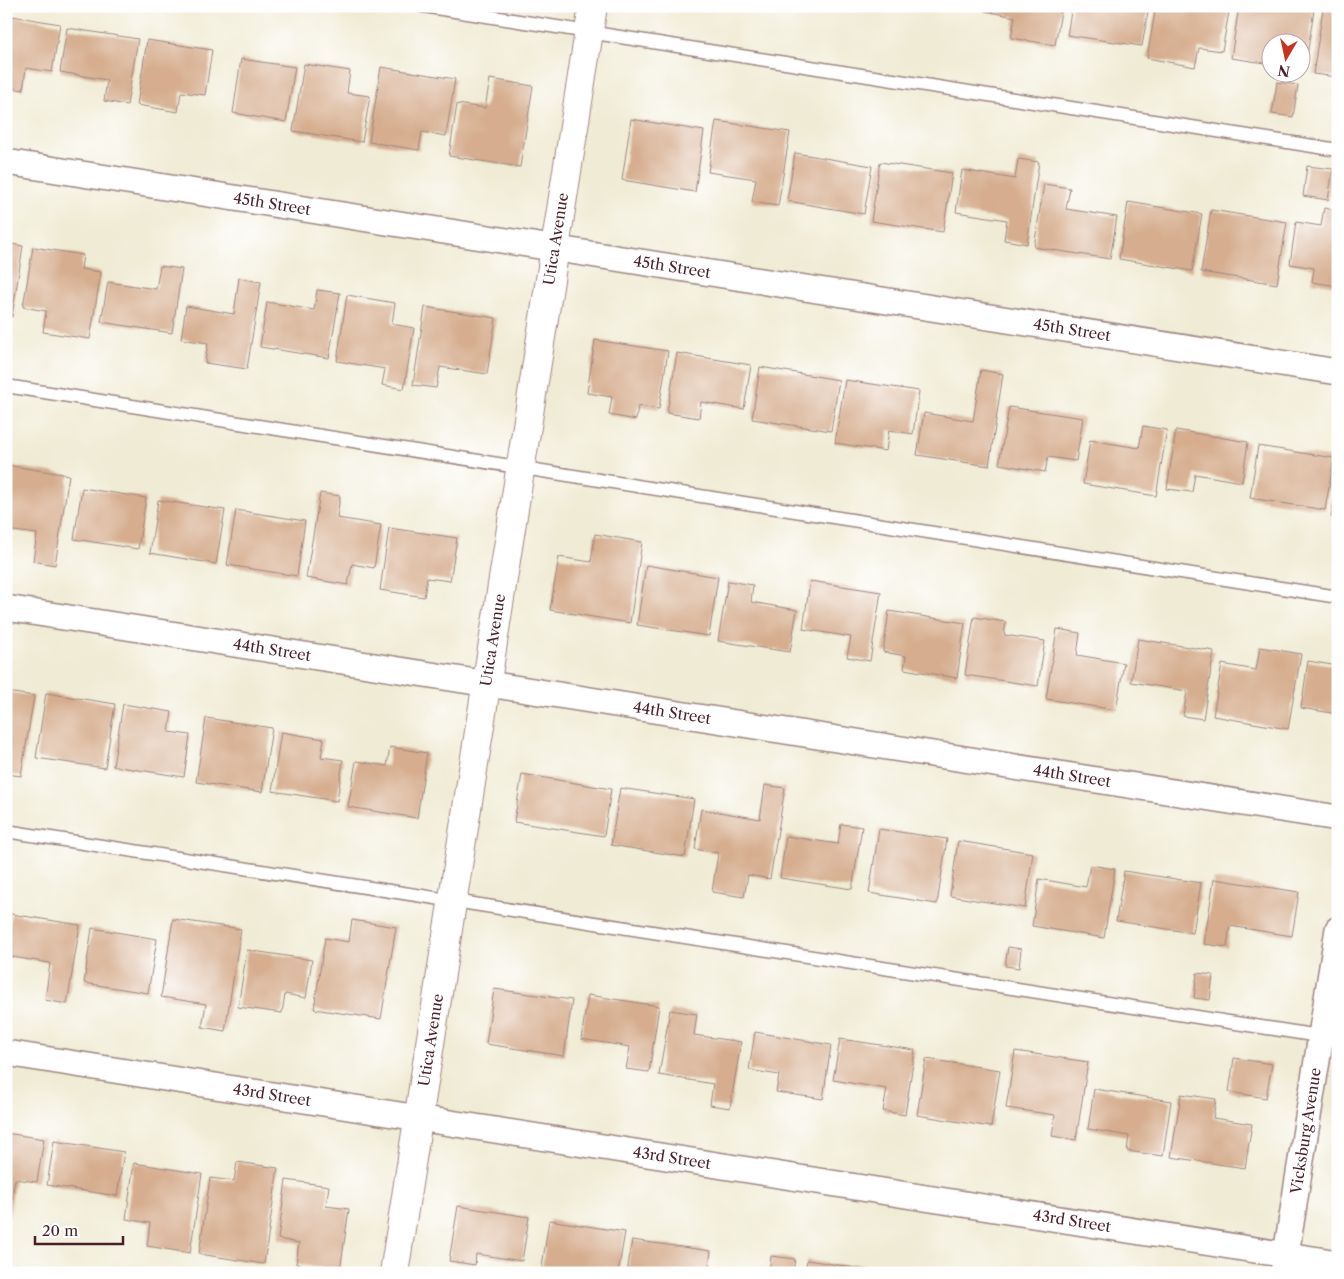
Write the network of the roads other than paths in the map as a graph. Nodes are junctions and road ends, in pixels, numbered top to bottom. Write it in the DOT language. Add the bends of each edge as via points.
graph roads {
  1 [pos="423,6"];
  2 [pos="591,19"];
  3 [pos="1338,150"];
  4 [pos="6,162"];
  5 [pos="555,248"];
  6 [pos="1338,372"];
  7 [pos="6,386"];
  8 [pos="520,468"];
  9 [pos="1338,597"];
  10 [pos="6,608"];
  11 [pos="487,684"];
  12 [pos="1338,818"];
  13 [pos="6,831"];
  14 [pos="453,901"];
  15 [pos="1338,929"];
  16 [pos="1329,1037"];
  17 [pos="6,1053"];
  18 [pos="418,1118"];
  19 [pos="1338,1263"];
  20 [pos="1285,1264"];
  21 [pos="394,1273"];
  1 -- 2 [label="lane"];
  2 -- 3 [label="lane"];
  2 -- 5 [label="street, Utica Avenue"];
  4 -- 5 [label="street, 45th Street"];
  5 -- 6 [label="street, 45th Street"];
  5 -- 8 [label="street, Utica Avenue"];
  7 -- 8 [label="lane"];
  8 -- 9 [label="lane"];
  8 -- 11 [label="street, Utica Avenue"];
  10 -- 11 [label="street, 44th Street"];
  11 -- 12 [label="street, 44th Street"];
  11 -- 14 [label="street, Utica Avenue"];
  13 -- 14 [label="lane"];
  14 -- 16 [label="lane"];
  14 -- 18 [label="street, Utica Avenue"];
  15 -- 16 [label="street, Vicksburg Avenue"];
  16 -- 20 [label="street, Vicksburg Avenue"];
  17 -- 18 [label="street, 43rd Street"];
  18 -- 20 [label="street, 43rd Street"];
  18 -- 21 [label="street, Utica Avenue"];
  19 -- 20 [label="street, 43rd Street"];
}
